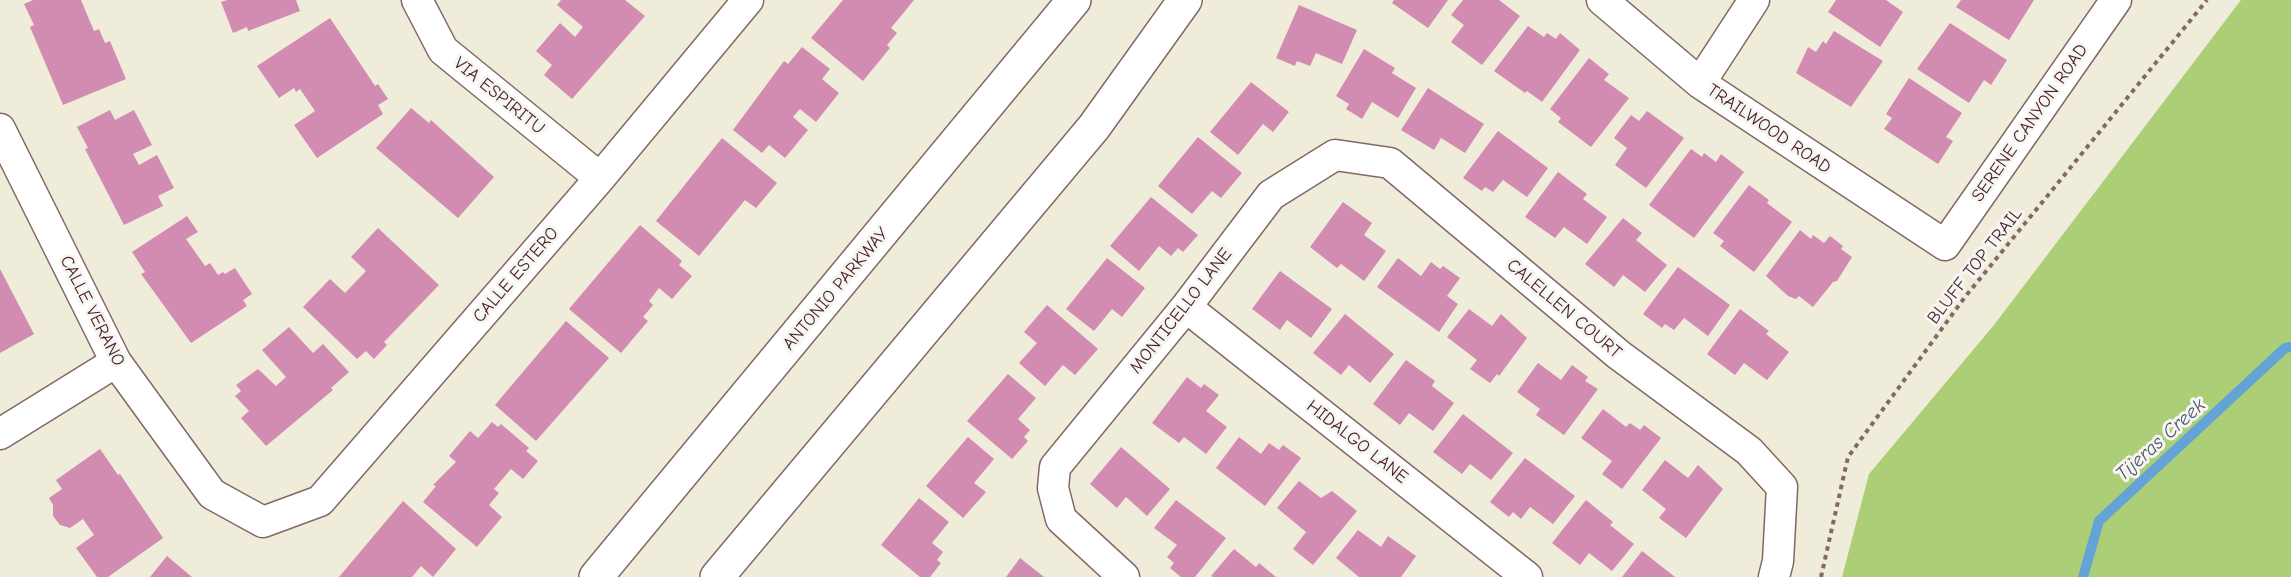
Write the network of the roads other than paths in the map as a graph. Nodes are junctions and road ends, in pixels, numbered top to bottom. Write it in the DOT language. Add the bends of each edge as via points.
graph roads {
  1 [pos="417,0"];
  2 [pos="748,0"];
  3 [pos="1074,0"];
  4 [pos="1185,0"];
  5 [pos="1602,0"];
  6 [pos="1754,0"];
  7 [pos="2116,0"];
  8 [pos="1700,83"];
  9 [pos="0,129"];
  10 [pos="1335,155"];
  11 [pos="600,178"];
  12 [pos="1945,245"];
  13 [pos="1186,308"];
  14 [pos="116,362"];
  15 [pos="0,434"];
  16 [pos="263,522"];
  17 [pos="596,577"];
  18 [pos="717,577"];
  19 [pos="1124,577"];
  20 [pos="1527,577"];
  21 [pos="1774,577"];
  1 -- 11 [label="street, VIA ESPIRITU" via="443,50"];
  2 -- 11 [label="street, CALLE ESTERO"];
  3 -- 17 [label="main road, ANTONIO PARKWAY"];
  4 -- 18 [label="main road" via="1094,127"];
  5 -- 8 [label="street, TRAILWOOD ROAD"];
  6 -- 8 [label="street"];
  7 -- 12 [label="street, SERENE CANYON ROAD"];
  8 -- 12 [label="street, TRAILWOOD ROAD"];
  9 -- 14 [label="street, CALLE VERANO"];
  10 -- 13 [label="street, MONTICELLO LANE" via="1271,195"];
  10 -- 21 [label="street, CALELLEN COURT" via="1390,163 1619,355 1749,451 1782,488"];
  11 -- 16 [label="street, CALLE ESTERO" via="320,501"];
  13 -- 19 [label="street, MONTICELLO LANE" via="1055,466 1053,488 1061,519"];
  13 -- 20 [label="street, HIDALGO LANE"];
  14 -- 15 [label="street"];
  14 -- 16 [label="street, CALLE VERANO" via="212,494"];
}
